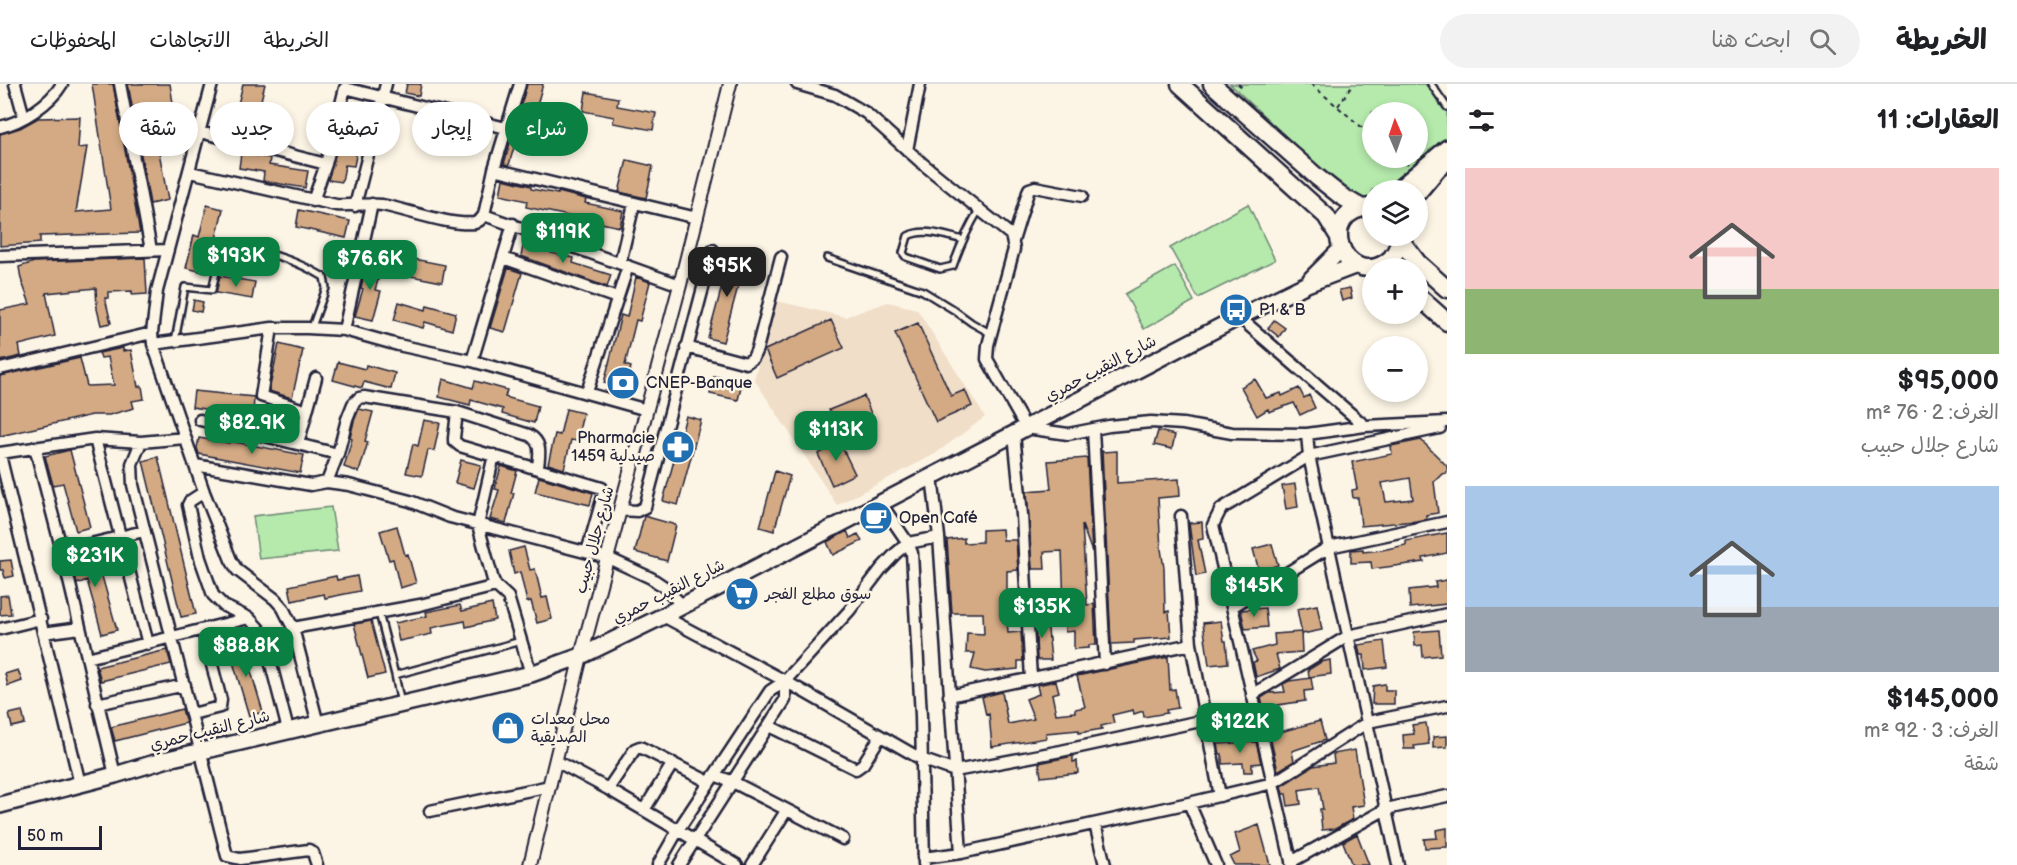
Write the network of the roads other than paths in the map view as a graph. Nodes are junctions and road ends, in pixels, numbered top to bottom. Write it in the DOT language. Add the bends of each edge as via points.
graph roads {
  1 [pos="15,84"];
  2 [pos="62,84"];
  3 [pos="120,84"];
  4 [pos="212,84"];
  5 [pos="386,84"];
  6 [pos="520,84"];
  7 [pos="730,84"];
  8 [pos="797,84"];
  9 [pos="920,84"];
  10 [pos="1180,84"];
  11 [pos="1212,84"];
  12 [pos="1431,84"];
  13 [pos="383,96"];
  14 [pos="515,102"];
  15 [pos="1447,107"];
  16 [pos="24,117"];
  17 [pos="0,127"];
  18 [pos="505,127"];
  19 [pos="200,132"];
  20 [pos="505,134"];
  21 [pos="1447,148"];
  22 [pos="907,150"];
  23 [pos="1447,162"];
  24 [pos="326,164"];
  25 [pos="494,169"];
  26 [pos="190,172"];
  27 [pos="1409,180"];
  28 [pos="1428,181"];
  29 [pos="1082,196"];
  30 [pos="313,201"];
  31 [pos="372,204"];
  32 [pos="634,204"];
  33 [pos="355,206"];
  34 [pos="1362,206"];
  35 [pos="980,208"];
  36 [pos="1362,209"];
  37 [pos="484,215"];
  38 [pos="698,218"];
  39 [pos="513,224"];
  40 [pos="963,240"];
  41 [pos="1013,240"];
  42 [pos="1340,243"];
  43 [pos="1406,246"];
  44 [pos="151,250"];
  45 [pos="168,250"];
  46 [pos="713,250"];
  47 [pos="0,256"];
  48 [pos="781,257"];
  49 [pos="503,258"];
  50 [pos="826,258"];
  51 [pos="624,265"];
  52 [pos="1362,265"];
  53 [pos="1362,268"];
  54 [pos="1307,284"];
  55 [pos="680,285"];
  56 [pos="1447,290"];
  57 [pos="617,298"];
  58 [pos="1428,306"];
  59 [pos="1239,317"];
  60 [pos="1447,322"];
  61 [pos="272,328"];
  62 [pos="312,328"];
  63 [pos="344,330"];
  64 [pos="992,333"];
  65 [pos="153,338"];
  66 [pos="175,341"];
  67 [pos="686,347"];
  68 [pos="472,361"];
  69 [pos="0,369"];
  70 [pos="316,378"];
  71 [pos="587,392"];
  72 [pos="647,410"];
  73 [pos="307,411"];
  74 [pos="457,412"];
  75 [pos="200,420"];
  76 [pos="1365,426"];
  77 [pos="1442,427"];
  78 [pos="1093,429"];
  79 [pos="1020,431"];
  80 [pos="1307,434"];
  81 [pos="186,438"];
  82 [pos="94,439"];
  83 [pos="141,442"];
  84 [pos="298,444"];
  85 [pos="35,447"];
  86 [pos="0,454"];
  87 [pos="338,454"];
  88 [pos="494,455"];
  89 [pos="1309,456"];
  90 [pos="195,465"];
  91 [pos="538,468"];
  92 [pos="932,476"];
  93 [pos="327,482"];
  94 [pos="204,492"];
  95 [pos="880,502"];
  96 [pos="620,510"];
  97 [pos="1181,516"];
  98 [pos="1447,522"];
  99 [pos="478,525"];
  100 [pos="144,531"];
  101 [pos="120,535"];
  102 [pos="939,537"];
  103 [pos="908,543"];
  104 [pos="1329,547"];
  105 [pos="62,551"];
  106 [pos="587,552"];
  107 [pos="608,558"];
  108 [pos="496,586"];
  109 [pos="683,606"];
  110 [pos="1232,607"];
  111 [pos="378,612"];
  112 [pos="1447,614"];
  113 [pos="663,616"];
  114 [pos="249,618"];
  115 [pos="41,619"];
  116 [pos="80,628"];
  117 [pos="293,628"];
  118 [pos="0,629"];
  119 [pos="203,630"];
  120 [pos="43,633"];
  121 [pos="1348,636"];
  122 [pos="172,637"];
  123 [pos="521,641"];
  124 [pos="148,644"];
  125 [pos="1191,644"];
  126 [pos="581,656"];
  127 [pos="87,658"];
  128 [pos="1106,664"];
  129 [pos="531,674"];
  130 [pos="395,675"];
  131 [pos="1030,679"];
  132 [pos="785,681"];
  133 [pos="185,685"];
  134 [pos="1252,695"];
  135 [pos="949,696"];
  136 [pos="97,704"];
  137 [pos="402,705"];
  138 [pos="1447,706"];
  139 [pos="192,714"];
  140 [pos="1205,720"];
  141 [pos="1368,722"];
  142 [pos="318,724"];
  143 [pos="769,726"];
  144 [pos="288,730"];
  145 [pos="880,737"];
  146 [pos="202,751"];
  147 [pos="921,759"];
  148 [pos="556,761"];
  149 [pos="673,763"];
  150 [pos="954,771"];
  151 [pos="115,775"];
  152 [pos="712,778"];
  153 [pos="731,781"];
  154 [pos="1274,783"];
  155 [pos="80,784"];
  156 [pos="550,786"];
  157 [pos="608,789"];
  158 [pos="1220,796"];
  159 [pos="1447,796"];
  160 [pos="1189,803"];
  161 [pos="0,805"];
  162 [pos="1386,809"];
  163 [pos="644,810"];
  164 [pos="430,811"];
  165 [pos="786,812"];
  166 [pos="1095,824"];
  167 [pos="678,830"];
  168 [pos="694,839"];
  169 [pos="843,839"];
  170 [pos="961,854"];
  171 [pos="923,862"];
  172 [pos="1291,864"];
  173 [pos="317,865"];
  174 [pos="530,865"];
  175 [pos="658,865"];
  176 [pos="679,865"];
  177 [pos="737,865"];
  178 [pos="752,865"];
  179 [pos="1105,865"];
  180 [pos="1216,865"];
  181 [pos="1398,865"];
  1 -- 16 [label="street"];
  2 -- 16 [label="street"];
  3 -- 44 [label="street"];
  4 -- 19 [label="street"];
  5 -- 13 [label="street"];
  6 -- 14 [label="street"];
  7 -- 38 [label="street, شارع جلال حبيب"];
  8 -- 22 [label="street" via="854,105"];
  9 -- 22 [label="street"];
  10 -- 42 [label="main road" via="1326,216"];
  11 -- 34 [label="main road" via="1317,177 1341,196"];
  12 -- 15 [label="lane"];
  13 -- 18 [label="street"];
  13 -- 24 [label="street" via="343,89"];
  13 -- 33 [label="street"];
  16 -- 17 [label="street"];
  19 -- 24 [label="street"];
  19 -- 26 [label="street"];
  20 -- 25 [label="street"];
  21 -- 27 [label="main road"];
  22 -- 35 [label="street"];
  23 -- 28 [label="main road"];
  24 -- 30 [label="street"];
  25 -- 32 [label="street"];
  25 -- 37 [label="street"];
  26 -- 30 [label="street"];
  26 -- 45 [label="street"];
  29 -- 41 [label="street" via="1029,189"];
  30 -- 33 [label="street"];
  31 -- 33 [label="street"];
  31 -- 37 [label="street" via="470,223"];
  31 -- 63 [label="street"];
  32 -- 38 [label="street"];
  32 -- 51 [label="street"];
  35 -- 40 [label="lane"];
  35 -- 41 [label="street" via="1006,229"];
  36 -- 42 [label="main road" via="1345,218 1339,231"];
  37 -- 39 [label="street"];
  38 -- 55 [label="street, شارع جلال حبيب"];
  39 -- 49 [label="street"];
  39 -- 51 [label="street"];
  40 -- 40 [label="lane" via="915,232 908,236 903,253 946,268 953,266"];
  41 -- 64 [label="street"];
  42 -- 52 [label="main road" via="1344,256"];
  42 -- 54 [label="main road, شارع النقيب حمري"];
  43 -- 56 [label="main road"];
  44 -- 45 [label="street"];
  44 -- 47 [label="street"];
  45 -- 65 [label="street" via="154,304"];
  46 -- 67 [label="street"];
  48 -- 67 [label="street" via="753,358 747,363"];
  49 -- 57 [label="street"];
  49 -- 68 [label="street"];
  50 -- 64 [label="lane" via="923,291"];
  51 -- 55 [label="street"];
  51 -- 57 [label="street"];
  53 -- 54 [label="main road, شارع النقيب حمري"];
  54 -- 59 [label="main road, شارع النقيب حمري"];
  55 -- 72 [label="street, شارع جلال حبيب"];
  57 -- 71 [label="street"];
  58 -- 60 [label="main road"];
  59 -- 76 [label="street"];
  59 -- 79 [label="main road, شارع النقيب حمري"];
  61 -- 62 [label="street"];
  61 -- 66 [label="street"];
  61 -- 73 [label="street" via="261,396"];
  62 -- 63 [label="street"];
  62 -- 66 [label="lane" via="326,288 324,277 300,263 265,252 229,250 217,268 211,291 185,287"];
  63 -- 68 [label="street"];
  64 -- 79 [label="street" via="987,352 989,364"];
  65 -- 66 [label="street"];
  65 -- 69 [label="street"];
  65 -- 81 [label="street"];
  67 -- 96 [label="street" via="645,507 637,512"];
  68 -- 71 [label="street"];
  70 -- 73 [label="street"];
  71 -- 72 [label="street"];
  72 -- 96 [label="street, شارع جلال حبيب"];
  73 -- 84 [label="street"];
  74 -- 87 [label="street" via="359,398 347,419"];
  74 -- 88 [label="street" via="454,441"];
  74 -- 91 [label="street" via="534,437 540,444"];
  75 -- 84 [label="street"];
  76 -- 77 [label="street"];
  76 -- 80 [label="street"];
  77 -- 89 [label="street"];
  78 -- 79 [label="street" via="1063,435"];
  78 -- 80 [label="street" via="1151,422 1232,433"];
  78 -- 128 [label="street"];
  79 -- 92 [label="main road, شارع النقيب حمري"];
  79 -- 131 [label="street"];
  80 -- 89 [label="street"];
  81 -- 83 [label="street"];
  81 -- 90 [label="street"];
  82 -- 83 [label="street"];
  82 -- 85 [label="street"];
  82 -- 101 [label="street"];
  83 -- 100 [label="street" via="132,474"];
  84 -- 87 [label="street"];
  85 -- 86 [label="street"];
  85 -- 105 [label="street"];
  86 -- 115 [label="street"];
  87 -- 93 [label="street"];
  88 -- 91 [label="street"];
  88 -- 99 [label="street"];
  89 -- 104 [label="street"];
  89 -- 110 [label="street" via="1221,509 1213,525"];
  90 -- 93 [label="street" via="311,485"];
  90 -- 94 [label="street"];
  91 -- 106 [label="street" via="602,488"];
  92 -- 95 [label="main road, شارع النقيب حمري"];
  92 -- 102 [label="street"];
  93 -- 99 [label="street" via="410,501"];
  94 -- 114 [label="street" via="188,505 213,595 224,606"];
  94 -- 117 [label="street" via="237,570 275,599"];
  95 -- 103 [label="street"];
  95 -- 109 [label="main road, شارع النقيب حمري"];
  96 -- 107 [label="street, شارع جلال حبيب"];
  97 -- 125 [label="street"];
  98 -- 104 [label="street"];
  99 -- 106 [label="street"];
  99 -- 108 [label="street"];
  100 -- 101 [label="street"];
  100 -- 122 [label="street"];
  101 -- 105 [label="street"];
  101 -- 124 [label="street"];
  102 -- 103 [label="street"];
  102 -- 135 [label="street"];
  103 -- 132 [label="street"];
  103 -- 147 [label="street" via="913,565"];
  104 -- 110 [label="street"];
  104 -- 121 [label="street"];
  105 -- 116 [label="street"];
  106 -- 107 [label="street"];
  107 -- 109 [label="street" via="651,578"];
  107 -- 126 [label="street, شارع جلال حبيب"];
  108 -- 111 [label="street"];
  108 -- 123 [label="street" via="508,597"];
  109 -- 113 [label="main road, شارع النقيب حمري"];
  110 -- 134 [label="street"];
  111 -- 117 [label="street"];
  111 -- 130 [label="lane"];
  112 -- 121 [label="street"];
  113 -- 126 [label="main road, شارع النقيب حمري"];
  113 -- 132 [label="street"];
  114 -- 119 [label="street"];
  114 -- 144 [label="street" via="260,630"];
  115 -- 118 [label="street"];
  115 -- 120 [label="street"];
  116 -- 120 [label="street"];
  116 -- 127 [label="street"];
  117 -- 142 [label="street"];
  119 -- 122 [label="street"];
  119 -- 139 [label="street" via="221,700 220,706"];
  120 -- 155 [label="street"];
  121 -- 134 [label="street"];
  121 -- 141 [label="street"];
  122 -- 124 [label="street"];
  122 -- 133 [label="street"];
  123 -- 129 [label="street"];
  123 -- 130 [label="lane"];
  124 -- 127 [label="street"];
  125 -- 128 [label="street"];
  125 -- 140 [label="street"];
  126 -- 129 [label="main road, شارع النقيب حمري"];
  126 -- 148 [label="street, شارع جلال حبيب"];
  127 -- 136 [label="street"];
  128 -- 131 [label="street"];
  129 -- 137 [label="main road, شارع النقيب حمري"];
  130 -- 137 [label="lane"];
  131 -- 135 [label="street"];
  132 -- 143 [label="street" via="785,700"];
  132 -- 145 [label="street"];
  132 -- 152 [label="street" via="770,691"];
  133 -- 136 [label="street"];
  133 -- 139 [label="street"];
  134 -- 154 [label="street"];
  135 -- 150 [label="street"];
  136 -- 151 [label="street"];
  137 -- 142 [label="main road, شارع النقيب حمري"];
  138 -- 141 [label="street"];
  139 -- 146 [label="street"];
  140 -- 150 [label="street"];
  140 -- 158 [label="street"];
  141 -- 154 [label="street"];
  141 -- 162 [label="street"];
  142 -- 144 [label="main road, شارع النقيب حمري"];
  143 -- 145 [label="street" via="856,769"];
  143 -- 153 [label="street"];
  144 -- 146 [label="main road, شارع النقيب حمري"];
  145 -- 147 [label="street"];
  146 -- 151 [label="main road, شارع النقيب حمري"];
  146 -- 173 [label="street" via="227,855 240,859 309,850"];
  147 -- 150 [label="street"];
  147 -- 171 [label="street"];
  148 -- 156 [label="street, شارع جلال حبيب"];
  148 -- 157 [label="street"];
  149 -- 152 [label="street"];
  149 -- 157 [label="street" via="637,747"];
  149 -- 163 [label="street"];
  150 -- 170 [label="street"];
  151 -- 155 [label="main road, شارع النقيب حمري"];
  152 -- 153 [label="street"];
  152 -- 167 [label="street"];
  153 -- 165 [label="street"];
  153 -- 168 [label="street"];
  154 -- 158 [label="street"];
  154 -- 172 [label="street"];
  155 -- 161 [label="main road, شارع النقيب حمري"];
  156 -- 164 [label="street"];
  156 -- 174 [label="street, شارع جلال حبيب"];
  157 -- 163 [label="street"];
  158 -- 160 [label="street"];
  159 -- 162 [label="street"];
  160 -- 166 [label="street"];
  160 -- 180 [label="street"];
  162 -- 172 [label="street"];
  162 -- 181 [label="street"];
  163 -- 167 [label="street"];
  165 -- 169 [label="street"];
  165 -- 178 [label="street"];
  166 -- 170 [label="street"];
  166 -- 179 [label="street"];
  167 -- 168 [label="street"];
  167 -- 175 [label="street"];
  168 -- 176 [label="street"];
  168 -- 177 [label="street"];
  170 -- 171 [label="street"];
}
